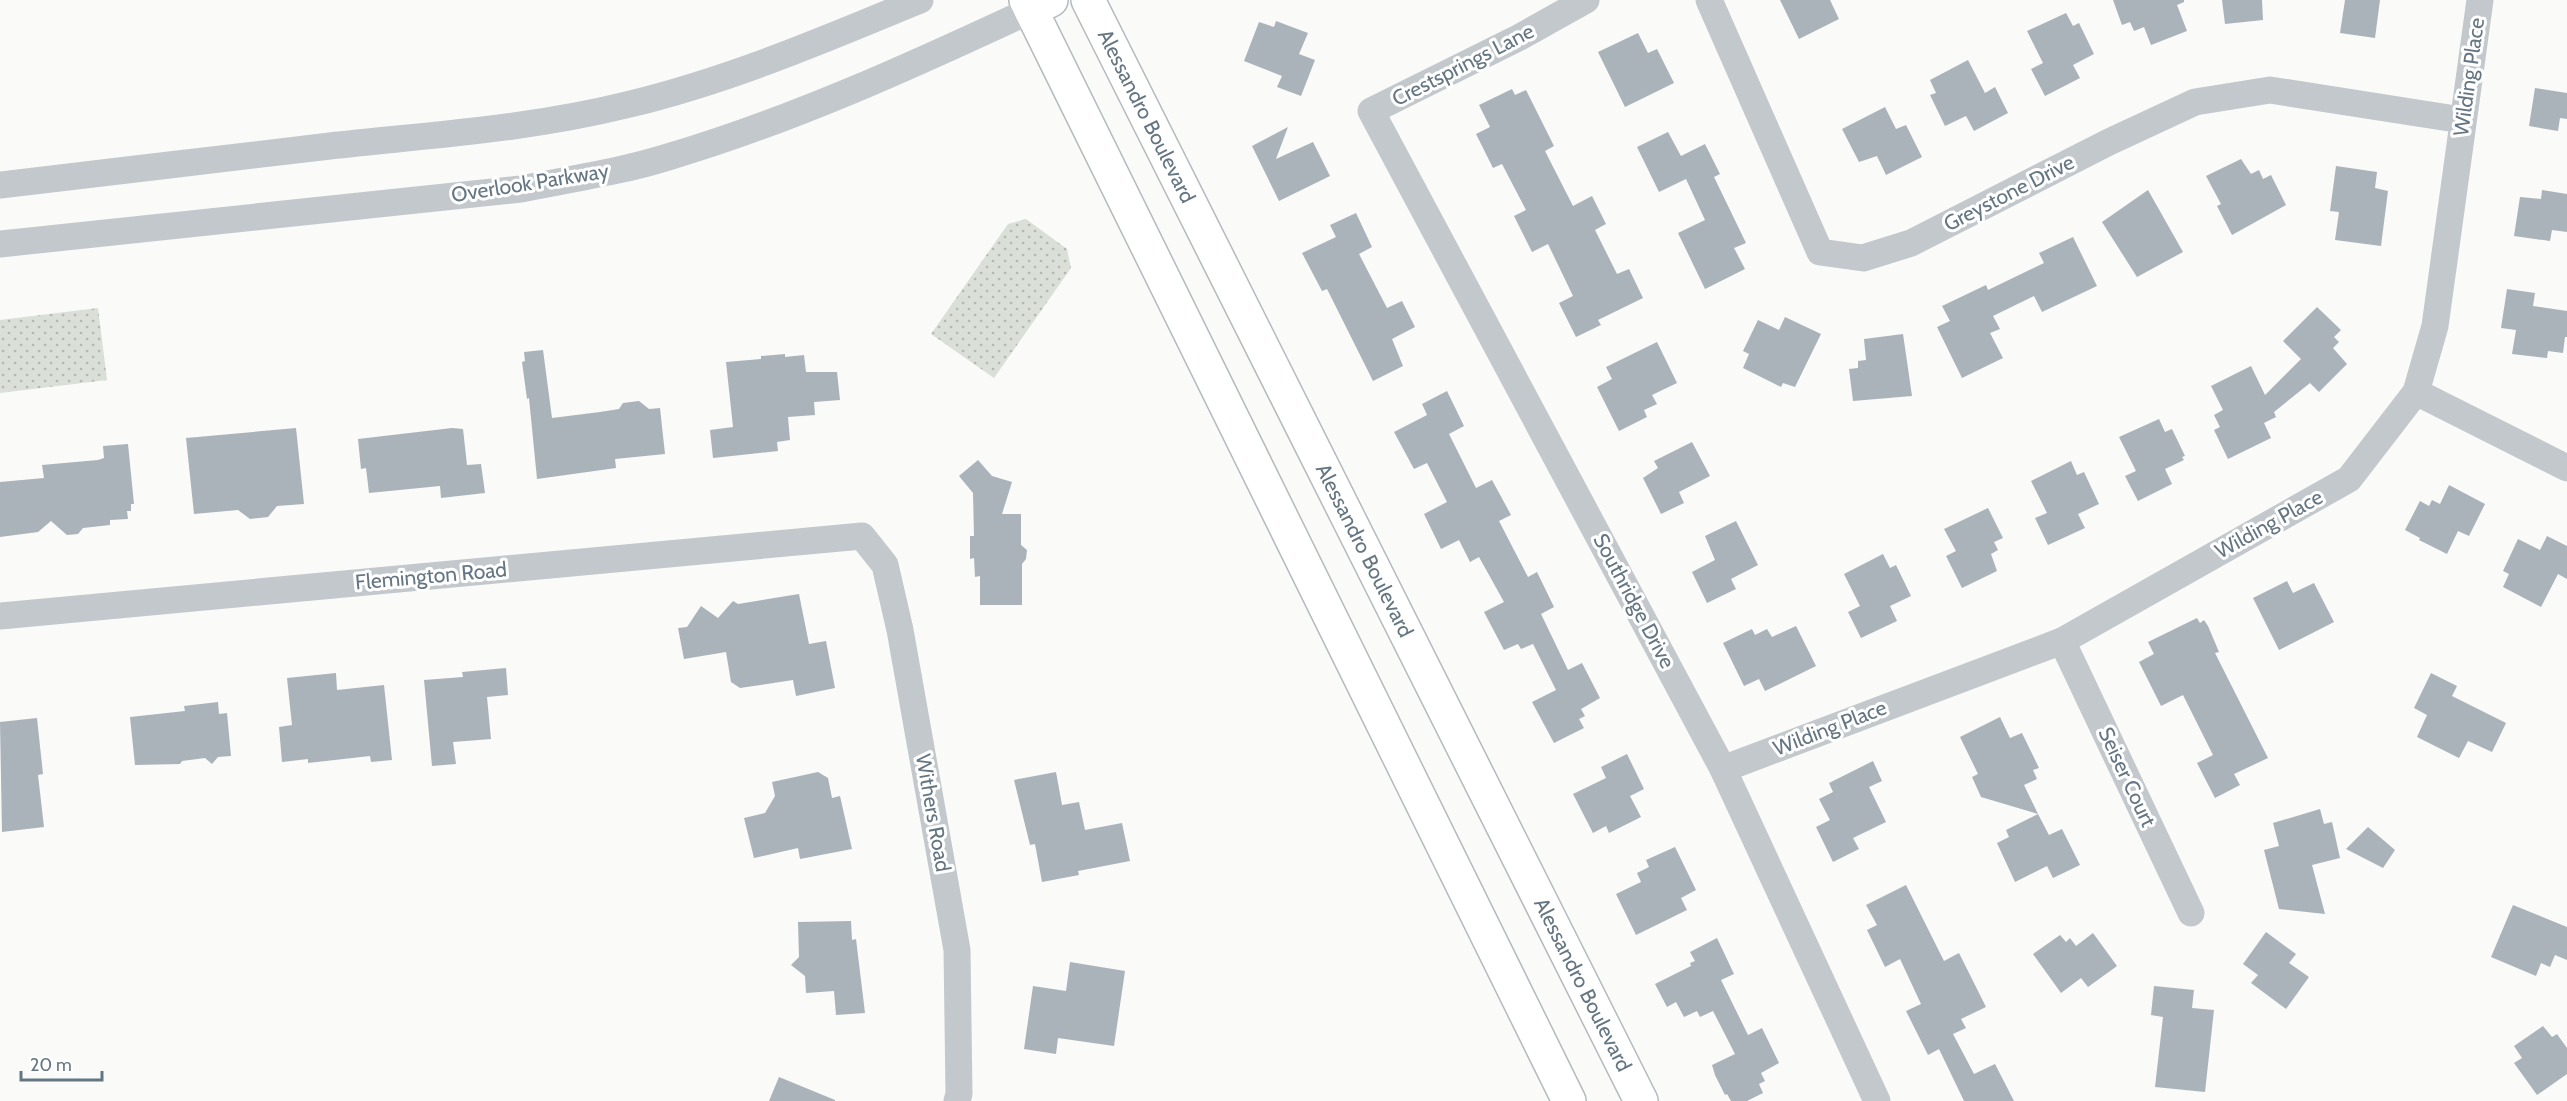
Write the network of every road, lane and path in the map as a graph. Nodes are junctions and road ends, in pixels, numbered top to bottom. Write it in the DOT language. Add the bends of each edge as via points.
graph roads {
  1 [pos="920,0"];
  2 [pos="1088,0"];
  3 [pos="1586,0"];
  4 [pos="1709,0"];
  5 [pos="2480,0"];
  6 [pos="1036,3"];
  7 [pos="1371,111"];
  8 [pos="2462,120"];
  9 [pos="0,185"];
  10 [pos="0,244"];
  11 [pos="2416,392"];
  12 [pos="2567,468"];
  13 [pos="862,536"];
  14 [pos="0,616"];
  15 [pos="2062,640"];
  16 [pos="1723,769"];
  17 [pos="2191,913"];
  18 [pos="957,1101"];
  19 [pos="1569,1101"];
  20 [pos="1641,1101"];
  21 [pos="1877,1101"];
  1 -- 9 [label="street" via="703,85 624,106 467,133"];
  2 -- 20 [label="main road, Alessandro Boulevard"];
  3 -- 7 [label="street, Crestsprings Lane"];
  4 -- 8 [label="street, Greystone Drive" via="1820,252 1863,258 1911,243 2195,102 2270,90"];
  5 -- 8 [label="street, Wilding Place"];
  6 -- 10 [label="street, Overlook Parkway" via="799,113 666,158 521,189"];
  6 -- 19 [label="main road"];
  7 -- 16 [label="street, Southridge Drive"];
  8 -- 11 [label="street, Wilding Place" via="2435,326"];
  11 -- 12 [label="street"];
  11 -- 15 [label="street, Wilding Place" via="2349,479"];
  13 -- 14 [label="street, Flemington Road"];
  13 -- 18 [label="street, Withers Road" via="885,565 888,576 957,950"];
  15 -- 16 [label="street, Wilding Place"];
  15 -- 17 [label="street, Seiser Court"];
  16 -- 21 [label="street, Southridge Drive"];
}
